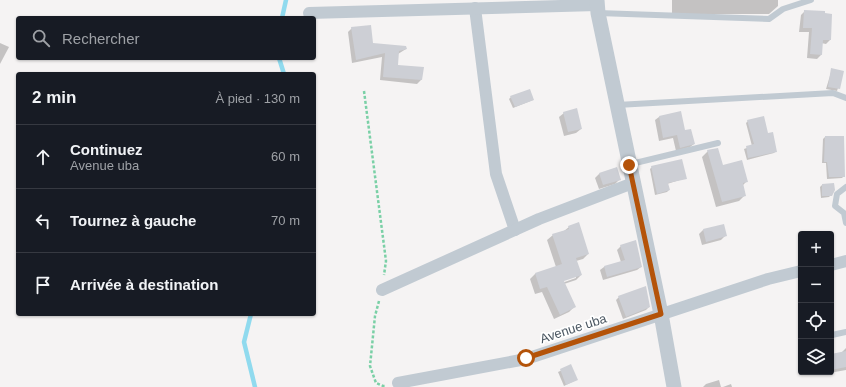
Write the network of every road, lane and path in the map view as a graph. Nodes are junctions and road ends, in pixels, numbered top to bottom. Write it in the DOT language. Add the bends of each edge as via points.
graph roads {
  1 [pos="812,0"];
  2 [pos="597,6"];
  3 [pos="475,8"];
  4 [pos="309,14"];
  5 [pos="364,91"];
  6 [pos="846,98"];
  7 [pos="617,105"];
  8 [pos="718,143"];
  9 [pos="629,165"];
  10 [pos="633,183"];
  11 [pos="846,187"];
  12 [pos="846,223"];
  13 [pos="516,230"];
  14 [pos="846,261"];
  15 [pos="834,264"];
  16 [pos="798,273"];
  17 [pos="382,290"];
  18 [pos="661,314"];
  19 [pos="846,332"];
  20 [pos="834,335"];
  21 [pos="398,383"];
  22 [pos="674,387"];
  1 -- 2 [label="lane" via="783,9 769,19"];
  2 -- 3 [label="street"];
  2 -- 7 [label="street"];
  3 -- 4 [label="street"];
  3 -- 13 [label="street" via="496,174"];
  5 -- 17 [label="path" via="386,261"];
  6 -- 7 [label="lane" via="833,92"];
  7 -- 9 [label="street"];
  8 -- 9 [label="lane"];
  9 -- 10 [label="street"];
  10 -- 13 [label="street"];
  10 -- 18 [label="street"];
  11 -- 12 [label="lane" via="837,194 835,206 844,213"];
  13 -- 17 [label="street"];
  14 -- 15 [label="street"];
  16 -- 18 [label="street, Avenue uba" via="768,279"];
  17 -- 21 [label="path" via="375,316 370,366 376,383 383,386"];
  18 -- 21 [label="street, Avenue uba" via="526,358"];
  18 -- 22 [label="street"];
  19 -- 20 [label="lane"];
}
